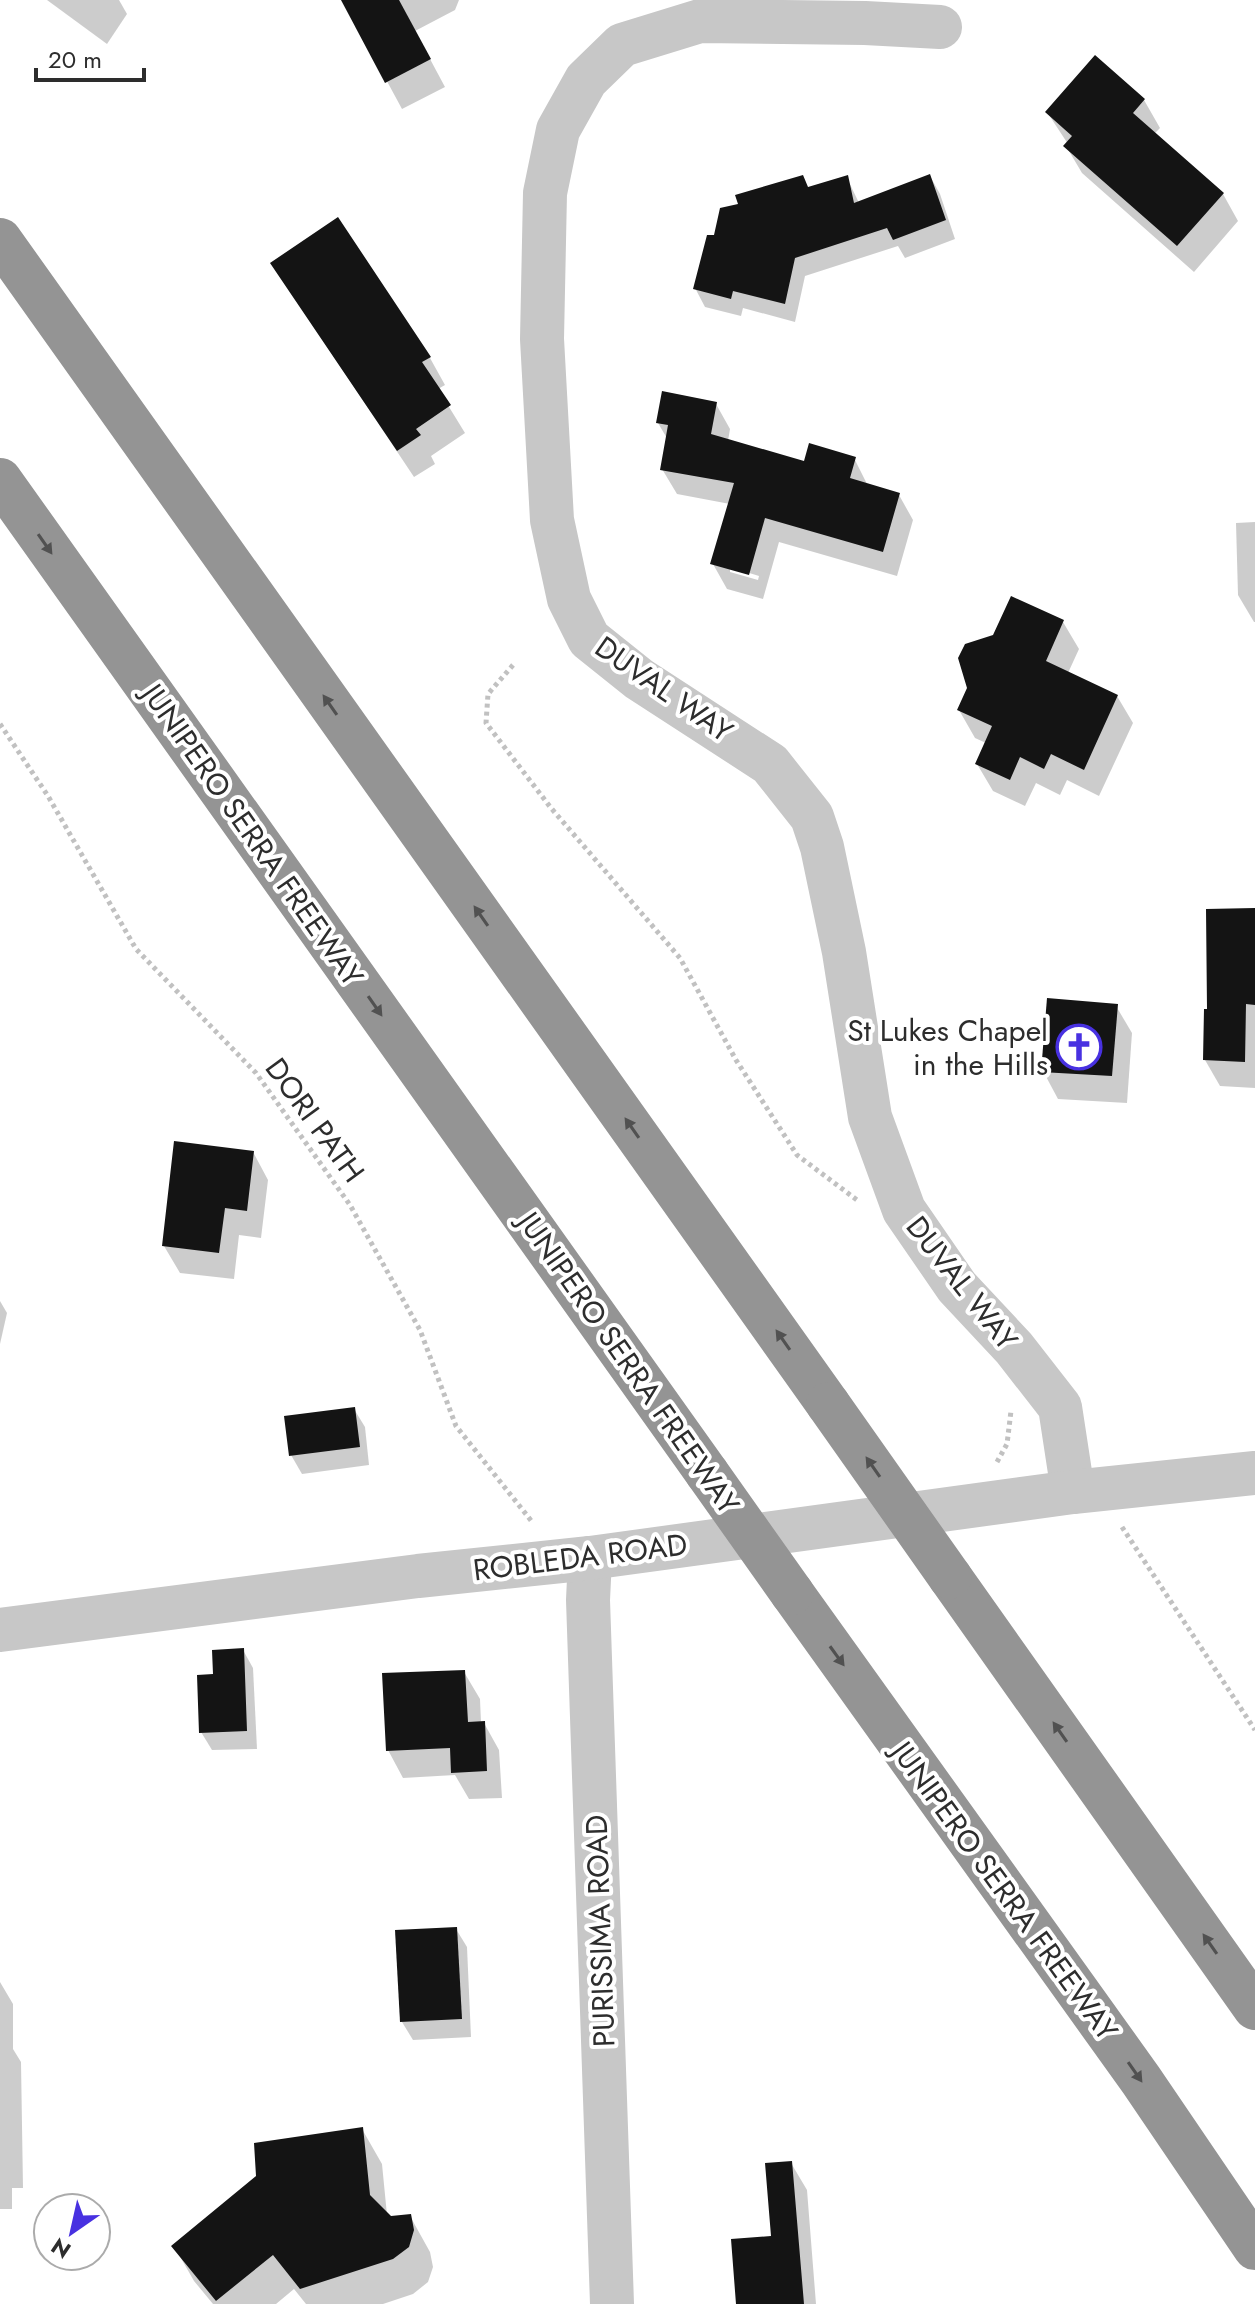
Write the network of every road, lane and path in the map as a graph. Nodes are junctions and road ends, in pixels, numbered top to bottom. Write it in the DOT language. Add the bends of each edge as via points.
graph roads {
  1 [pos="940,27"];
  2 [pos="0,240"];
  3 [pos="0,480"];
  4 [pos="513,665"];
  5 [pos="0,724"];
  6 [pos="868,1209"];
  7 [pos="1010,1402"];
  8 [pos="994,1468"];
  9 [pos="1255,1473"];
  10 [pos="1085,1491"];
  11 [pos="576,1560"];
  12 [pos="0,1630"];
  13 [pos="1255,1730"];
  14 [pos="1255,2008"];
  15 [pos="1255,2248"];
  16 [pos="612,2304"];
  1 -- 10 [label="street, DUVAL WAY" via="700,21 622,45 586,80 558,130 545,193 542,339 552,520 569,599 589,639 639,679 770,764 812,817 844,952 870,1117 904,1210 957,1287 1060,1407"];
  14 -- 2 [label="highway, one-way, bridge"];
  3 -- 15 [label="highway, JUNIPERO SERRA FREEWAY, one-way, bridge" via="1141,2080"];
  4 -- 6 [label="path" via="488,694 486,723 680,958 797,1155"];
  5 -- 11 [label="path, DORI PATH" via="136,949 256,1073 350,1205 420,1330 456,1426"];
  7 -- 8 [label="path" via="1007,1444"];
  9 -- 10 [label="street, ROBLEDA ROAD"];
  10 -- 11 [label="street, ROBLEDA ROAD"];
  10 -- 13 [label="path"];
  11 -- 12 [label="street, ROBLEDA ROAD"];
  11 -- 16 [label="street, PURISSIMA ROAD" via="589,1616"];
}
